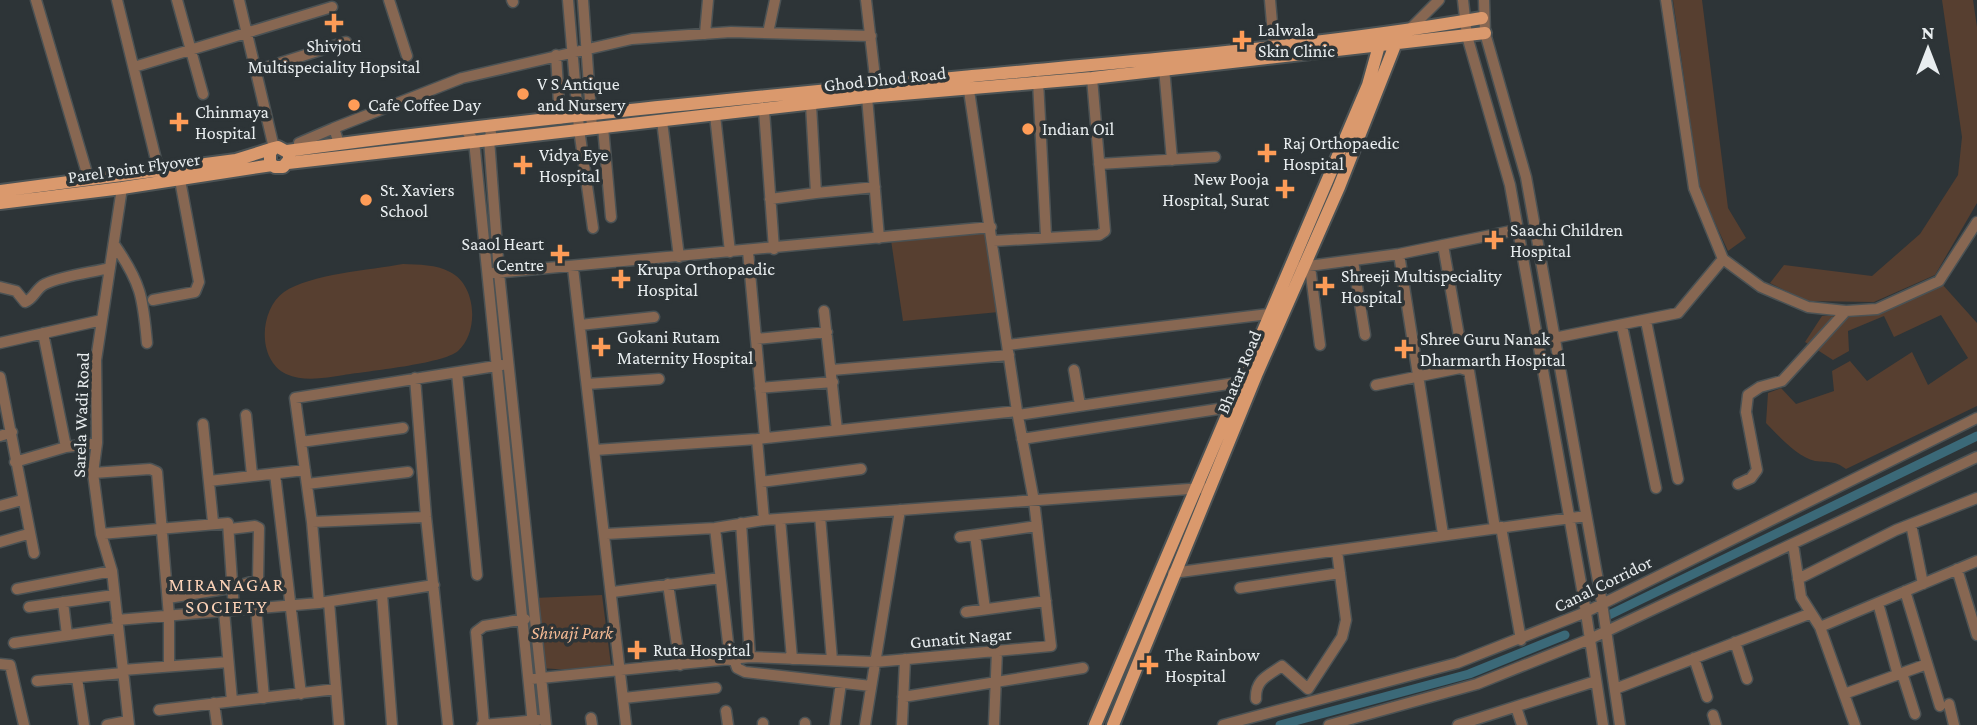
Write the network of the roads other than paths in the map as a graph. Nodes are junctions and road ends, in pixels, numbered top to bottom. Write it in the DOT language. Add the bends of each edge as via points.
graph roads {
  1 [pos="36,0"];
  2 [pos="117,0"];
  3 [pos="177,0"];
  4 [pos="239,0"];
  5 [pos="389,0"];
  6 [pos="568,0"];
  7 [pos="583,0"];
  8 [pos="708,0"];
  9 [pos="775,0"];
  10 [pos="866,0"];
  11 [pos="1270,0"];
  12 [pos="1439,0"];
  13 [pos="1464,0"];
  14 [pos="1484,0"];
  15 [pos="1666,0"];
  16 [pos="332,8"];
  17 [pos="1482,18"];
  18 [pos="1464,21"];
  19 [pos="768,33"];
  20 [pos="1485,33"];
  21 [pos="246,34"];
  22 [pos="705,34"];
  23 [pos="871,36"];
  24 [pos="1401,36"];
  25 [pos="1467,36"];
  26 [pos="1380,41"];
  27 [pos="346,42"];
  28 [pos="1425,42"];
  29 [pos="1274,46"];
  30 [pos="588,49"];
  31 [pos="191,50"];
  32 [pos="1354,50"];
  33 [pos="573,51"];
  34 [pos="556,55"];
  35 [pos="407,56"];
  36 [pos="134,67"];
  37 [pos="1164,68"];
  38 [pos="255,71"];
  39 [pos="1376,76"];
  40 [pos="1092,78"];
  41 [pos="1038,81"];
  42 [pos="968,82"];
  43 [pos="871,91"];
  44 [pos="1502,92"];
  45 [pos="204,93"];
  46 [pos="1485,97"];
  47 [pos="811,105"];
  48 [pos="764,110"];
  49 [pos="715,115"];
  50 [pos="560,120"];
  51 [pos="662,121"];
  52 [pos="589,124"];
  53 [pos="334,128"];
  54 [pos="488,133"];
  55 [pos="473,134"];
  56 [pos="339,144"];
  57 [pos="287,153"];
  58 [pos="1214,157"];
  59 [pos="1172,160"];
  60 [pos="1099,164"];
  61 [pos="159,172"];
  62 [pos="89,180"];
  63 [pos="180,180"];
  64 [pos="875,187"];
  65 [pos="122,188"];
  66 [pos="0,191"];
  67 [pos="816,192"];
  68 [pos="770,199"];
  69 [pos="0,203"];
  70 [pos="611,217"];
  71 [pos="1977,222"];
  72 [pos="991,227"];
  73 [pos="593,228"];
  74 [pos="1516,230"];
  75 [pos="1046,236"];
  76 [pos="879,238"];
  77 [pos="993,241"];
  78 [pos="114,244"];
  79 [pos="1443,245"];
  80 [pos="774,249"];
  81 [pos="748,251"];
  82 [pos="730,253"];
  83 [pos="1399,254"];
  84 [pos="679,257"];
  85 [pos="1723,259"];
  86 [pos="1353,261"];
  87 [pos="1290,264"];
  88 [pos="110,268"];
  89 [pos="573,268"];
  90 [pos="1307,268"];
  91 [pos="494,273"];
  92 [pos="0,287"];
  93 [pos="1547,295"];
  94 [pos="1529,299"];
  95 [pos="153,300"];
  96 [pos="824,311"];
  97 [pos="1846,311"];
  98 [pos="1269,314"];
  99 [pos="654,317"];
  100 [pos="102,320"];
  101 [pos="1646,321"];
  102 [pos="580,325"];
  103 [pos="1622,326"];
  104 [pos="827,332"];
  105 [pos="43,333"];
  106 [pos="1365,335"];
  107 [pos="1460,336"];
  108 [pos="1555,338"];
  109 [pos="756,339"];
  110 [pos="0,343"];
  111 [pos="147,343"];
  112 [pos="1320,345"];
  113 [pos="1008,350"];
  114 [pos="509,364"];
  115 [pos="498,366"];
  116 [pos="832,370"];
  117 [pos="1074,370"];
  118 [pos="457,373"];
  119 [pos="0,377"];
  120 [pos="1420,377"];
  121 [pos="415,378"];
  122 [pos="659,379"];
  123 [pos="833,382"];
  124 [pos="1241,382"];
  125 [pos="587,384"];
  126 [pos="1376,384"];
  127 [pos="760,388"];
  128 [pos="2,390"];
  129 [pos="1080,405"];
  130 [pos="1231,407"];
  131 [pos="1017,413"];
  132 [pos="246,415"];
  133 [pos="1977,418"];
  134 [pos="203,424"];
  135 [pos="402,428"];
  136 [pos="837,430"];
  137 [pos="12,432"];
  138 [pos="0,436"];
  139 [pos="761,438"];
  140 [pos="1023,439"];
  141 [pos="301,442"];
  142 [pos="97,443"];
  143 [pos="66,446"];
  144 [pos="595,450"];
  145 [pos="1977,457"];
  146 [pos="15,463"];
  147 [pos="861,469"];
  148 [pos="305,470"];
  149 [pos="408,472"];
  150 [pos="93,473"];
  151 [pos="275,474"];
  152 [pos="252,475"];
  153 [pos="1678,479"];
  154 [pos="209,481"];
  155 [pos="761,482"];
  156 [pos="307,484"];
  157 [pos="1738,484"];
  158 [pos="1204,488"];
  159 [pos="1656,488"];
  160 [pos="1977,498"];
  161 [pos="22,500"];
  162 [pos="1034,500"];
  163 [pos="0,506"];
  164 [pos="900,510"];
  165 [pos="426,516"];
  166 [pos="820,516"];
  167 [pos="1586,516"];
  168 [pos="780,519"];
  169 [pos="1569,519"];
  170 [pos="764,520"];
  171 [pos="213,522"];
  172 [pos="312,522"];
  173 [pos="741,523"];
  174 [pos="1911,524"];
  175 [pos="1037,526"];
  176 [pos="1498,527"];
  177 [pos="163,528"];
  178 [pos="715,528"];
  179 [pos="230,529"];
  180 [pos="28,534"];
  181 [pos="101,534"];
  182 [pos="606,534"];
  183 [pos="1443,534"];
  184 [pos="975,535"];
  185 [pos="960,537"];
  186 [pos="0,541"];
  187 [pos="1793,544"];
  188 [pos="1338,551"];
  189 [pos="34,553"];
  190 [pos="1977,561"];
  191 [pos="1957,569"];
  192 [pos="111,571"];
  193 [pos="1173,573"];
  194 [pos="1340,573"];
  195 [pos="477,575"];
  196 [pos="720,578"];
  197 [pos="1798,579"];
  198 [pos="668,584"];
  199 [pos="1923,584"];
  200 [pos="434,585"];
  201 [pos="231,588"];
  202 [pos="1240,588"];
  203 [pos="17,589"];
  204 [pos="1905,591"];
  205 [pos="613,592"];
  206 [pos="382,594"];
  207 [pos="114,595"];
  208 [pos="168,598"];
  209 [pos="1046,601"];
  210 [pos="63,602"];
  211 [pos="324,603"];
  212 [pos="1602,603"];
  213 [pos="1878,603"];
  214 [pos="291,606"];
  215 [pos="29,607"];
  216 [pos="256,608"];
  217 [pos="985,609"];
  218 [pos="229,611"];
  219 [pos="966,612"];
  220 [pos="1586,612"];
  221 [pos="1809,614"];
  222 [pos="169,616"];
  223 [pos="525,620"];
  224 [pos="117,624"];
  225 [pos="1820,627"];
  226 [pos="1606,632"];
  227 [pos="67,635"];
  228 [pos="1977,635"];
  229 [pos="1590,639"];
  230 [pos="1521,640"];
  231 [pos="1735,642"];
  232 [pos="14,643"];
  233 [pos="997,651"];
  234 [pos="750,657"];
  235 [pos="1693,658"];
  236 [pos="732,659"];
  237 [pos="792,659"];
  238 [pos="905,659"];
  239 [pos="832,660"];
  240 [pos="228,662"];
  241 [pos="875,662"];
  242 [pos="0,663"];
  243 [pos="1927,664"];
  244 [pos="169,666"];
  245 [pos="680,666"];
  246 [pos="1083,668"];
  247 [pos="123,671"];
  248 [pos="622,672"];
  249 [pos="1900,674"];
  250 [pos="77,678"];
  251 [pos="537,678"];
  252 [pos="1747,679"];
  253 [pos="37,681"];
  254 [pos="996,681"];
  255 [pos="1597,681"];
  256 [pos="841,683"];
  257 [pos="871,686"];
  258 [pos="716,688"];
  259 [pos="335,689"];
  260 [pos="1615,689"];
  261 [pos="301,694"];
  262 [pos="1844,694"];
  263 [pos="903,697"];
  264 [pos="1707,697"];
  265 [pos="264,698"];
  266 [pos="624,698"];
  267 [pos="1256,699"];
  268 [pos="232,701"];
  269 [pos="214,703"];
  270 [pos="1516,707"];
  271 [pos="159,710"];
  272 [pos="726,711"];
  273 [pos="1915,714"];
  274 [pos="546,722"];
  275 [pos="129,723"];
  276 [pos="533,723"];
  277 [pos="1334,724"];
  278 [pos="24,725"];
  279 [pos="84,725"];
  280 [pos="107,725"];
  281 [pos="217,725"];
  282 [pos="338,725"];
  283 [pos="392,725"];
  284 [pos="448,725"];
  285 [pos="483,725"];
  286 [pos="626,725"];
  287 [pos="728,725"];
  288 [pos="835,725"];
  289 [pos="865,725"];
  290 [pos="901,725"];
  291 [pos="995,725"];
  292 [pos="1093,725"];
  293 [pos="1113,725"];
  294 [pos="1223,725"];
  295 [pos="1458,725"];
  296 [pos="1522,725"];
  297 [pos="1603,725"];
  298 [pos="1620,725"];
  299 [pos="1855,725"];
  300 [pos="1954,725"];
  1 -- 62 [label="street"];
  2 -- 36 [label="street"];
  3 -- 31 [label="street"];
  4 -- 21 [label="street"];
  5 -- 35 [label="street"];
  6 -- 33 [label="street"];
  7 -- 30 [label="street"];
  8 -- 22 [label="street"];
  9 -- 19 [label="street"];
  10 -- 23 [label="street"];
  11 -- 29 [label="street"];
  12 -- 24 [label="street, Bhatar Road"];
  13 -- 18 [label="street"];
  14 -- 17 [label="street"];
  15 -- 85 [label="street" via="1694,188"];
  16 -- 21 [label="street"];
  17 -- 18 [label="main road"];
  17 -- 20 [label="street"];
  18 -- 24 [label="main road"];
  18 -- 25 [label="street"];
  19 -- 22 [label="street"];
  19 -- 23 [label="street"];
  20 -- 25 [label="main road, Ghod Dhod Road"];
  20 -- 44 [label="street"];
  21 -- 31 [label="street"];
  21 -- 38 [label="street"];
  22 -- 30 [label="street" via="632,39"];
  23 -- 43 [label="street"];
  24 -- 26 [label="main road, Ghod Dhod Road"];
  24 -- 28 [label="main road, Ghod Dhod Road"];
  24 -- 39 [label="main road, Bhatar Road"];
  25 -- 28 [label="main road, Ghod Dhod Road"];
  25 -- 46 [label="street"];
  26 -- 29 [label="main road"];
  26 -- 32 [label="main road, Ghod Dhod Road"];
  26 -- 39 [label="main road"];
  27 -- 38 [label="street"];
  28 -- 39 [label="main road" via="1402,53"];
  29 -- 42 [label="main road"];
  30 -- 33 [label="street"];
  30 -- 52 [label="street"];
  31 -- 36 [label="street"];
  31 -- 45 [label="street"];
  32 -- 37 [label="main road, Ghod Dhod Road"];
  32 -- 39 [label="main road"];
  33 -- 34 [label="street"];
  33 -- 52 [label="street"];
  34 -- 50 [label="street"];
  34 -- 53 [label="street" via="462,78"];
  36 -- 61 [label="street"];
  37 -- 40 [label="main road, Ghod Dhod Road"];
  37 -- 59 [label="street"];
  38 -- 57 [label="street"];
  39 -- 87 [label="main road"];
  39 -- 90 [label="main road, Bhatar Road"];
  40 -- 41 [label="main road, Ghod Dhod Road"];
  40 -- 60 [label="street"];
  41 -- 42 [label="main road, Ghod Dhod Road"];
  41 -- 75 [label="street"];
  42 -- 43 [label="main road, Ghod Dhod Road"];
  42 -- 72 [label="street"];
  43 -- 47 [label="main road, Ghod Dhod Road"];
  43 -- 52 [label="main road"];
  43 -- 64 [label="street"];
  44 -- 46 [label="street"];
  44 -- 93 [label="street" via="1526,177"];
  46 -- 74 [label="street" via="1510,185"];
  47 -- 48 [label="main road, Ghod Dhod Road"];
  47 -- 67 [label="street"];
  48 -- 49 [label="main road, Ghod Dhod Road"];
  48 -- 68 [label="street"];
  49 -- 51 [label="main road, Ghod Dhod Road"];
  49 -- 82 [label="street"];
  50 -- 52 [label="main road"];
  50 -- 54 [label="main road"];
  51 -- 52 [label="main road, Ghod Dhod Road"];
  51 -- 84 [label="street"];
  52 -- 54 [label="main road, Ghod Dhod Road"];
  52 -- 70 [label="street"];
  52 -- 73 [label="street"];
  53 -- 56 [label="street"];
  53 -- 57 [label="street"];
  54 -- 55 [label="main road"];
  54 -- 91 [label="street"];
  55 -- 56 [label="main road"];
  55 -- 57 [label="main road"];
  55 -- 91 [label="street"];
  56 -- 57 [label="main road"];
  57 -- 61 [label="main road"];
  57 -- 63 [label="main road, Parel Point Flyover" via="269,156 272,165"];
  58 -- 59 [label="street"];
  59 -- 60 [label="street"];
  60 -- 75 [label="street" via="1105,231"];
  61 -- 62 [label="main road"];
  62 -- 66 [label="main road"];
  63 -- 65 [label="main road, Parel Point Flyover"];
  63 -- 95 [label="street" via="199,282 195,292"];
  64 -- 67 [label="street"];
  64 -- 76 [label="street"];
  65 -- 69 [label="main road, Parel Point Flyover"];
  65 -- 78 [label="street, Sarela Wadi Road"];
  67 -- 68 [label="street"];
  68 -- 80 [label="street"];
  71 -- 97 [label="street" via="1940,281 1877,309"];
  72 -- 76 [label="street"];
  72 -- 77 [label="street"];
  74 -- 79 [label="street"];
  74 -- 94 [label="street"];
  75 -- 77 [label="street"];
  76 -- 80 [label="street"];
  77 -- 113 [label="street"];
  78 -- 88 [label="street, Sarela Wadi Road"];
  78 -- 111 [label="street" via="142,293"];
  79 -- 83 [label="street"];
  79 -- 107 [label="street"];
  80 -- 81 [label="street"];
  81 -- 82 [label="street"];
  81 -- 109 [label="street"];
  82 -- 84 [label="street"];
  83 -- 86 [label="street"];
  83 -- 120 [label="street"];
  84 -- 89 [label="street"];
  85 -- 97 [label="street" via="1761,287 1808,307"];
  85 -- 101 [label="street" via="1685,307"];
  86 -- 90 [label="street"];
  86 -- 106 [label="street"];
  87 -- 90 [label="street"];
  87 -- 98 [label="main road"];
  88 -- 92 [label="street" via="54,280 40,286 25,302 16,291"];
  88 -- 100 [label="street, Sarela Wadi Road"];
  89 -- 91 [label="street"];
  89 -- 102 [label="street"];
  90 -- 112 [label="street"];
  90 -- 158 [label="main road, Bhatar Road"];
  91 -- 114 [label="street"];
  91 -- 115 [label="street"];
  93 -- 94 [label="street"];
  93 -- 108 [label="street"];
  94 -- 169 [label="street"];
  96 -- 104 [label="street"];
  97 -- 157 [label="street" via="1782,381 1748,395 1746,412 1757,470"];
  98 -- 113 [label="street"];
  98 -- 124 [label="main road"];
  99 -- 102 [label="street"];
  100 -- 105 [label="street"];
  100 -- 142 [label="street, Sarela Wadi Road" via="96,360"];
  101 -- 103 [label="street"];
  101 -- 153 [label="street"];
  102 -- 125 [label="street"];
  103 -- 108 [label="street"];
  103 -- 159 [label="street"];
  104 -- 109 [label="street"];
  104 -- 116 [label="street"];
  105 -- 110 [label="street"];
  105 -- 143 [label="street"];
  108 -- 167 [label="street"];
  109 -- 127 [label="street"];
  113 -- 116 [label="street"];
  113 -- 131 [label="street"];
  114 -- 115 [label="street"];
  114 -- 251 [label="street"];
  115 -- 118 [label="street"];
  115 -- 223 [label="street"];
  116 -- 123 [label="street"];
  117 -- 129 [label="street"];
  118 -- 121 [label="street"];
  118 -- 195 [label="street"];
  119 -- 128 [label="street"];
  120 -- 126 [label="street"];
  120 -- 176 [label="street" via="1460,368 1471,375"];
  120 -- 183 [label="street"];
  121 -- 141 [label="street" via="295,398"];
  121 -- 165 [label="street"];
  122 -- 125 [label="street"];
  123 -- 127 [label="street"];
  123 -- 136 [label="street"];
  124 -- 129 [label="street"];
  124 -- 130 [label="main road"];
  125 -- 144 [label="street"];
  127 -- 139 [label="street"];
  128 -- 137 [label="street"];
  129 -- 131 [label="street"];
  130 -- 140 [label="street"];
  130 -- 158 [label="main road"];
  131 -- 136 [label="street"];
  131 -- 140 [label="street"];
  132 -- 152 [label="street"];
  133 -- 212 [label="street, Canal Corridor"];
  134 -- 154 [label="street"];
  135 -- 141 [label="street"];
  136 -- 139 [label="street"];
  137 -- 138 [label="street"];
  137 -- 146 [label="street"];
  139 -- 144 [label="street"];
  139 -- 155 [label="street"];
  140 -- 162 [label="street"];
  141 -- 148 [label="street"];
  142 -- 143 [label="street"];
  142 -- 150 [label="street, Sarela Wadi Road"];
  143 -- 146 [label="street"];
  144 -- 182 [label="street"];
  145 -- 187 [label="street"];
  146 -- 161 [label="street"];
  147 -- 155 [label="street"];
  148 -- 151 [label="street"];
  148 -- 156 [label="street"];
  149 -- 156 [label="street"];
  150 -- 177 [label="street" via="156,470"];
  150 -- 181 [label="street, Sarela Wadi Road"];
  151 -- 152 [label="street"];
  151 -- 214 [label="street"];
  152 -- 154 [label="street"];
  154 -- 171 [label="street"];
  155 -- 170 [label="street"];
  156 -- 172 [label="street"];
  158 -- 162 [label="street"];
  158 -- 193 [label="main road, Bhatar Road"];
  158 -- 292 [label="main road"];
  160 -- 174 [label="street"];
  161 -- 163 [label="street"];
  161 -- 180 [label="street"];
  162 -- 164 [label="street"];
  162 -- 175 [label="street"];
  164 -- 166 [label="street"];
  164 -- 241 [label="street"];
  165 -- 172 [label="street"];
  165 -- 200 [label="street"];
  166 -- 168 [label="street"];
  166 -- 239 [label="street"];
  167 -- 169 [label="street"];
  167 -- 212 [label="street"];
  168 -- 170 [label="street"];
  168 -- 237 [label="street"];
  169 -- 176 [label="street"];
  169 -- 220 [label="street"];
  170 -- 173 [label="street"];
  171 -- 177 [label="street"];
  171 -- 179 [label="street" via="228,523"];
  172 -- 211 [label="street"];
  173 -- 178 [label="street"];
  173 -- 234 [label="street"];
  174 -- 197 [label="street"];
  174 -- 199 [label="street"];
  175 -- 184 [label="street"];
  175 -- 209 [label="street"];
  176 -- 183 [label="street"];
  176 -- 230 [label="street"];
  177 -- 181 [label="street"];
  177 -- 208 [label="street"];
  178 -- 182 [label="street"];
  178 -- 196 [label="street"];
  179 -- 201 [label="street"];
  179 -- 201 [label="street" via="255,526 260,531 260,576 254,583"];
  180 -- 186 [label="street"];
  180 -- 189 [label="street"];
  181 -- 192 [label="street, Sarela Wadi Road"];
  182 -- 205 [label="street"];
  183 -- 188 [label="street"];
  184 -- 185 [label="street"];
  184 -- 217 [label="street"];
  187 -- 197 [label="street"];
  187 -- 226 [label="street"];
  188 -- 193 [label="street"];
  188 -- 194 [label="street"];
  190 -- 191 [label="street"];
  191 -- 199 [label="street"];
  191 -- 228 [label="street"];
  192 -- 203 [label="street"];
  192 -- 207 [label="street, Sarela Wadi Road"];
  193 -- 293 [label="main road, Bhatar Road"];
  194 -- 202 [label="street"];
  194 -- 267 [label="street" via="1344,629 1308,689 1282,666 1261,679 1255,688"];
  196 -- 198 [label="street"];
  196 -- 236 [label="street"];
  197 -- 221 [label="street"];
  198 -- 205 [label="street"];
  198 -- 245 [label="street"];
  199 -- 204 [label="street"];
  200 -- 206 [label="street"];
  200 -- 284 [label="street"];
  201 -- 208 [label="street"];
  201 -- 218 [label="street"];
  204 -- 213 [label="street"];
  204 -- 243 [label="street"];
  205 -- 248 [label="street"];
  206 -- 211 [label="street"];
  206 -- 283 [label="street"];
  207 -- 210 [label="street"];
  207 -- 224 [label="street, Sarela Wadi Road"];
  208 -- 222 [label="street"];
  209 -- 217 [label="street"];
  209 -- 233 [label="street, Gunatit Nagar" via="1051,646"];
  210 -- 215 [label="street"];
  210 -- 227 [label="street"];
  211 -- 214 [label="street"];
  211 -- 259 [label="street"];
  212 -- 220 [label="street, Canal Corridor"];
  212 -- 226 [label="street"];
  213 -- 225 [label="street"];
  213 -- 249 [label="street"];
  214 -- 216 [label="street"];
  214 -- 261 [label="street"];
  216 -- 218 [label="street"];
  216 -- 265 [label="street"];
  217 -- 219 [label="street"];
  218 -- 222 [label="street"];
  218 -- 240 [label="street"];
  220 -- 229 [label="street"];
  220 -- 230 [label="street, Canal Corridor"];
  221 -- 225 [label="street"];
  221 -- 231 [label="street"];
  222 -- 224 [label="street"];
  222 -- 244 [label="street"];
  223 -- 251 [label="street"];
  223 -- 285 [label="street" via="484,626 476,632"];
  224 -- 227 [label="street"];
  224 -- 247 [label="street, Sarela Wadi Road"];
  225 -- 262 [label="street"];
  226 -- 229 [label="street"];
  226 -- 260 [label="street"];
  227 -- 232 [label="street"];
  229 -- 255 [label="street"];
  229 -- 277 [label="street" via="1476,684"];
  230 -- 294 [label="street, Canal Corridor" via="1457,663"];
  231 -- 235 [label="street"];
  231 -- 252 [label="street"];
  233 -- 238 [label="street, Gunatit Nagar"];
  233 -- 254 [label="street"];
  234 -- 236 [label="street, Gunatit Nagar"];
  234 -- 237 [label="street, Gunatit Nagar"];
  235 -- 260 [label="street"];
  235 -- 264 [label="street"];
  236 -- 245 [label="street, Gunatit Nagar"];
  236 -- 256 [label="street" via="740,670"];
  237 -- 239 [label="street, Gunatit Nagar"];
  238 -- 241 [label="street, Gunatit Nagar"];
  238 -- 263 [label="street"];
  239 -- 241 [label="street, Gunatit Nagar"];
  240 -- 244 [label="street"];
  240 -- 268 [label="street"];
  241 -- 257 [label="street"];
  242 -- 278 [label="street" via="10,665"];
  243 -- 249 [label="street"];
  243 -- 300 [label="street"];
  244 -- 247 [label="street"];
  245 -- 248 [label="street, Gunatit Nagar"];
  246 -- 254 [label="street"];
  247 -- 250 [label="street"];
  247 -- 275 [label="street, Sarela Wadi Road"];
  248 -- 251 [label="street, Gunatit Nagar"];
  248 -- 266 [label="street"];
  249 -- 262 [label="street"];
  249 -- 273 [label="street"];
  250 -- 253 [label="street"];
  250 -- 279 [label="street"];
  251 -- 274 [label="street"];
  251 -- 276 [label="street"];
  254 -- 263 [label="street"];
  254 -- 291 [label="street"];
  255 -- 270 [label="street"];
  255 -- 297 [label="street"];
  256 -- 257 [label="street"];
  256 -- 288 [label="street"];
  257 -- 289 [label="street"];
  258 -- 266 [label="street"];
  259 -- 261 [label="street"];
  259 -- 282 [label="street"];
  260 -- 298 [label="street"];
  261 -- 265 [label="street"];
  262 -- 299 [label="street"];
  263 -- 290 [label="street"];
  265 -- 268 [label="street"];
  266 -- 286 [label="street"];
  268 -- 269 [label="street"];
  269 -- 271 [label="street"];
  269 -- 281 [label="street"];
  270 -- 295 [label="street"];
  270 -- 296 [label="street"];
  272 -- 287 [label="street"];
  274 -- 276 [label="street"];
  275 -- 280 [label="street"];
  276 -- 285 [label="street"];
}
